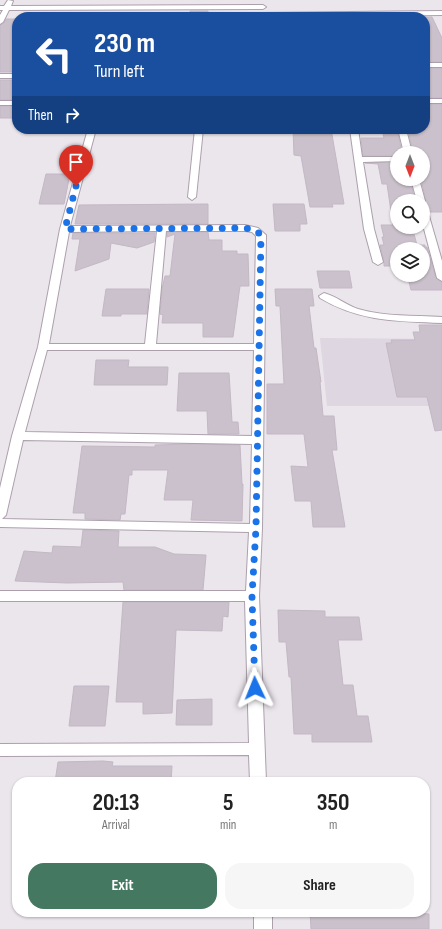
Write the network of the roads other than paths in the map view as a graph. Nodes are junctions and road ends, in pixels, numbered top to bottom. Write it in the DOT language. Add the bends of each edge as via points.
graph roads {
  1 [pos="11,0"];
  2 [pos="52,0"];
  3 [pos="107,0"];
  4 [pos="166,0"];
  5 [pos="263,4"];
  6 [pos="213,6"];
  7 [pos="165,7"];
  8 [pos="0,8"];
  9 [pos="8,8"];
  10 [pos="49,8"];
  11 [pos="105,8"];
  12 [pos="47,12"];
  13 [pos="104,12"];
  14 [pos="164,12"];
  15 [pos="430,13"];
  16 [pos="442,13"];
  17 [pos="0,22"];
  18 [pos="430,65"];
  19 [pos="442,65"];
  20 [pos="0,76"];
  21 [pos="12,76"];
  22 [pos="430,101"];
  23 [pos="442,101"];
  24 [pos="0,103"];
  25 [pos="12,103"];
  26 [pos="91,134"];
  27 [pos="198,134"];
  28 [pos="355,134"];
  29 [pos="403,134"];
  30 [pos="406,146"];
  31 [pos="390,159"];
  32 [pos="360,160"];
  33 [pos="192,197"];
  34 [pos="162,228"];
  35 [pos="65,229"];
  36 [pos="430,234"];
  37 [pos="378,262"];
  38 [pos="442,278"];
  39 [pos="324,296"];
  40 [pos="442,320"];
  41 [pos="43,347"];
  42 [pos="150,347"];
  43 [pos="259,348"];
  44 [pos="18,436"];
  45 [pos="257,440"];
  46 [pos="0,515"];
  47 [pos="0,523"];
  48 [pos="256,528"];
  49 [pos="0,596"];
  50 [pos="252,596"];
  51 [pos="257,749"];
  52 [pos="0,750"];
  53 [pos="258,777"];
  54 [pos="263,917"];
  55 [pos="263,929"];
  1 -- 9 [label="street"];
  2 -- 10 [label="street"];
  3 -- 11 [label="street"];
  4 -- 7 [label="street"];
  5 -- 6 [label="street"];
  6 -- 7 [label="street"];
  7 -- 11 [label="street"];
  7 -- 14 [label="street"];
  8 -- 9 [label="street"];
  9 -- 10 [label="street"];
  9 -- 17 [label="street"];
  10 -- 11 [label="street"];
  10 -- 12 [label="street"];
  11 -- 13 [label="street"];
  15 -- 16 [label="street"];
  18 -- 19 [label="street"];
  20 -- 21 [label="street"];
  22 -- 23 [label="street"];
  24 -- 25 [label="street"];
  26 -- 35 [label="street"];
  27 -- 33 [label="street"];
  28 -- 32 [label="street"];
  29 -- 30 [label="street"];
  31 -- 32 [label="street"];
  32 -- 37 [label="street" via="369,229"];
  34 -- 35 [label="street"];
  34 -- 42 [label="street"];
  34 -- 43 [label="street" via="251,229 259,232"];
  35 -- 41 [label="street"];
  36 -- 38 [label="street"];
  39 -- 40 [label="street" via="355,312 398,318"];
  41 -- 42 [label="street"];
  41 -- 44 [label="street"];
  42 -- 43 [label="street"];
  43 -- 45 [label="street"];
  44 -- 45 [label="street"];
  44 -- 46 [label="street"];
  45 -- 48 [label="street"];
  47 -- 48 [label="street"];
  48 -- 50 [label="street"];
  49 -- 50 [label="street"];
  50 -- 51 [label="street"];
  51 -- 52 [label="street"];
  51 -- 53 [label="street"];
  54 -- 55 [label="street"];
}
